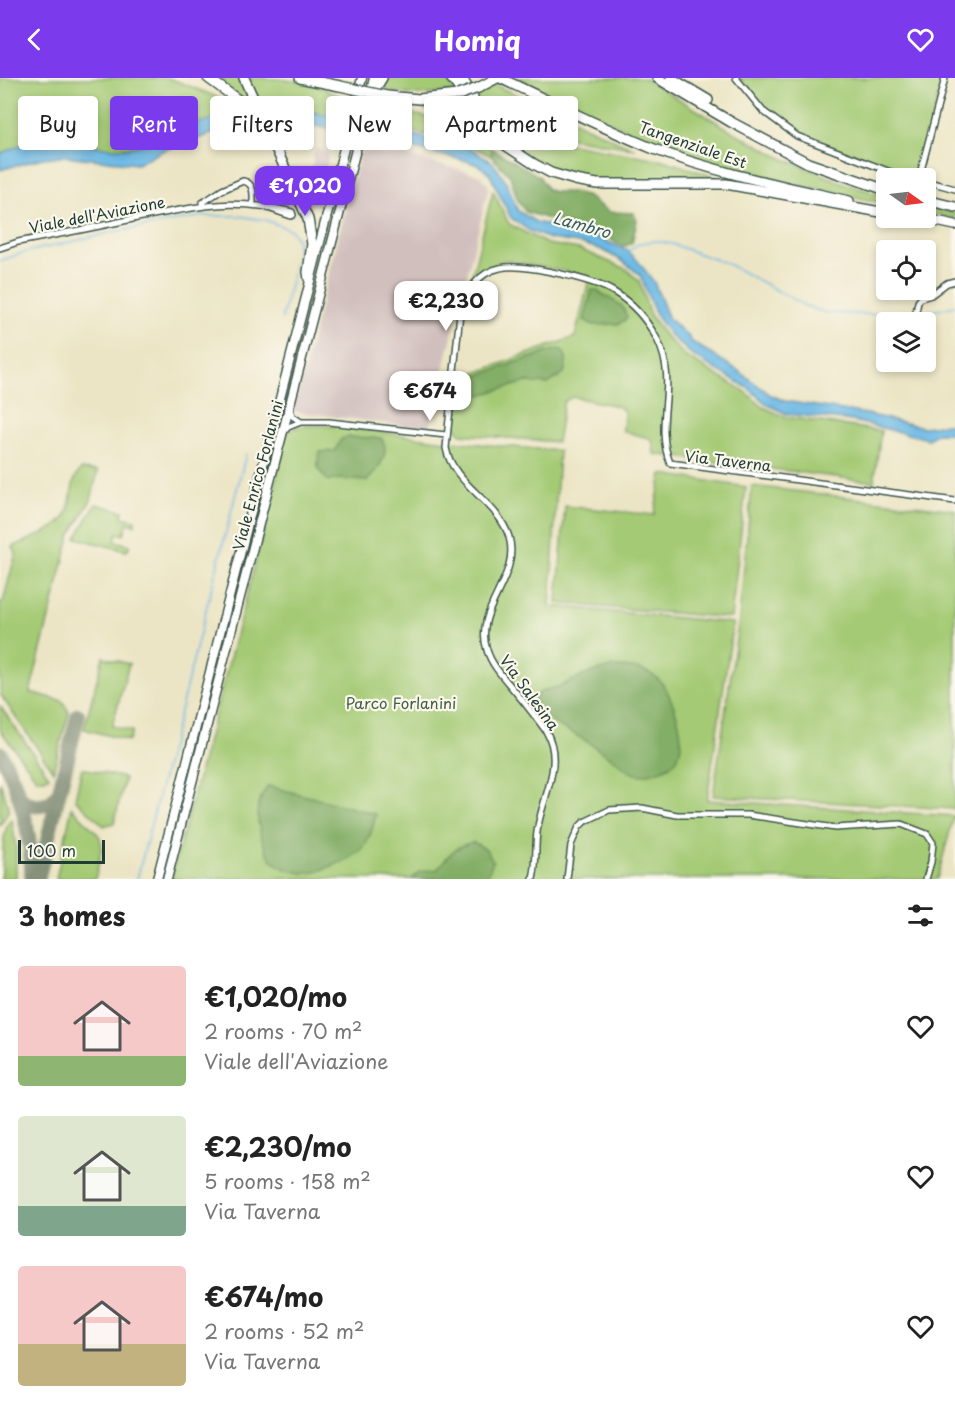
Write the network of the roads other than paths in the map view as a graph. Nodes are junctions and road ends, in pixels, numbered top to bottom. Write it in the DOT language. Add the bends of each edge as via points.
graph roads {
  1 [pos="208,78"];
  2 [pos="243,78"];
  3 [pos="300,78"];
  4 [pos="362,78"];
  5 [pos="374,78"];
  6 [pos="382,78"];
  7 [pos="451,78"];
  8 [pos="462,78"];
  9 [pos="498,78"];
  10 [pos="657,78"];
  11 [pos="671,78"];
  12 [pos="736,78"];
  13 [pos="945,78"];
  14 [pos="691,94"];
  15 [pos="236,96"];
  16 [pos="249,96"];
  17 [pos="369,96"];
  18 [pos="372,96"];
  19 [pos="275,150"];
  20 [pos="356,150"];
  21 [pos="518,153"];
  22 [pos="881,168"];
  23 [pos="922,168"];
  24 [pos="936,184"];
  25 [pos="876,187"];
  26 [pos="955,189"];
  27 [pos="795,193"];
  28 [pos="936,202"];
  29 [pos="199,205"];
  30 [pos="253,205"];
  31 [pos="265,207"];
  32 [pos="955,207"];
  33 [pos="876,209"];
  34 [pos="936,221"];
  35 [pos="955,225"];
  36 [pos="0,248"];
  37 [pos="309,279"];
  38 [pos="955,280"];
  39 [pos="916,312"];
  40 [pos="292,394"];
  41 [pos="301,422"];
  42 [pos="282,435"];
  43 [pos="446,435"];
  44 [pos="955,501"];
  45 [pos="157,879"];
  46 [pos="167,879"];
  47 [pos="533,879"];
  48 [pos="567,879"];
  49 [pos="926,879"];
  1 -- 15 [label="highway"];
  2 -- 16 [label="highway"];
  3 -- 9 [label="highway, bridge" via="419,99 458,94"];
  4 -- 37 [label="main road, Viale Enrico Forlanini"];
  5 -- 17 [label="main road, Viale Enrico Forlanini"];
  6 -- 18 [label="highway"];
  7 -- 21 [label="highway" via="502,143"];
  8 -- 21 [label="highway" via="496,132"];
  9 -- 27 [label="highway, Tangenziale Est" via="654,149"];
  10 -- 14 [label="highway, Tangenziale Est"];
  11 -- 14 [label="highway"];
  12 -- 22 [label="street" via="763,111 791,132"];
  13 -- 23 [label="street"];
  14 -- 25 [label="highway, Tangenziale Est" via="731,122 808,163"];
  19 -- 37 [label="highway" via="310,227"];
  20 -- 40 [label="main road, Viale Enrico Forlanini"];
  21 -- 27 [label="highway" via="551,173 586,182 726,184"];
  24 -- 26 [label="street"];
  27 -- 33 [label="highway, Tangenziale Est"];
  28 -- 32 [label="highway"];
  29 -- 30 [label="street, Viale dell'Aviazione"];
  29 -- 30 [label="street, Viale dell'Aviazione" via="243,181 252,187"];
  29 -- 36 [label="street, Viale dell'Aviazione"];
  30 -- 31 [label="street, Viale dell'Aviazione"];
  34 -- 35 [label="highway"];
  37 -- 45 [label="main road, Viale Enrico Forlanini"];
  38 -- 39 [label="street" via="919,299"];
  40 -- 41 [label="street" via="290,413"];
  40 -- 42 [label="main road, Viale Enrico Forlanini"];
  41 -- 42 [label="street" via="288,427"];
  41 -- 43 [label="street"];
  42 -- 46 [label="main road, Viale Enrico Forlanini"];
  43 -- 44 [label="street, Via Taverna" via="465,297 495,269 521,268 596,282 626,300 644,319 666,362 663,436 670,463"];
  43 -- 47 [label="street, Via Salesina" via="451,463 495,513 509,537 510,566 484,626 487,652 551,742 552,776 537,833"];
  48 -- 49 [label="street" via="571,845 584,822 609,810 635,808 677,815 748,815 835,828 901,824 927,834 933,843"];
}
